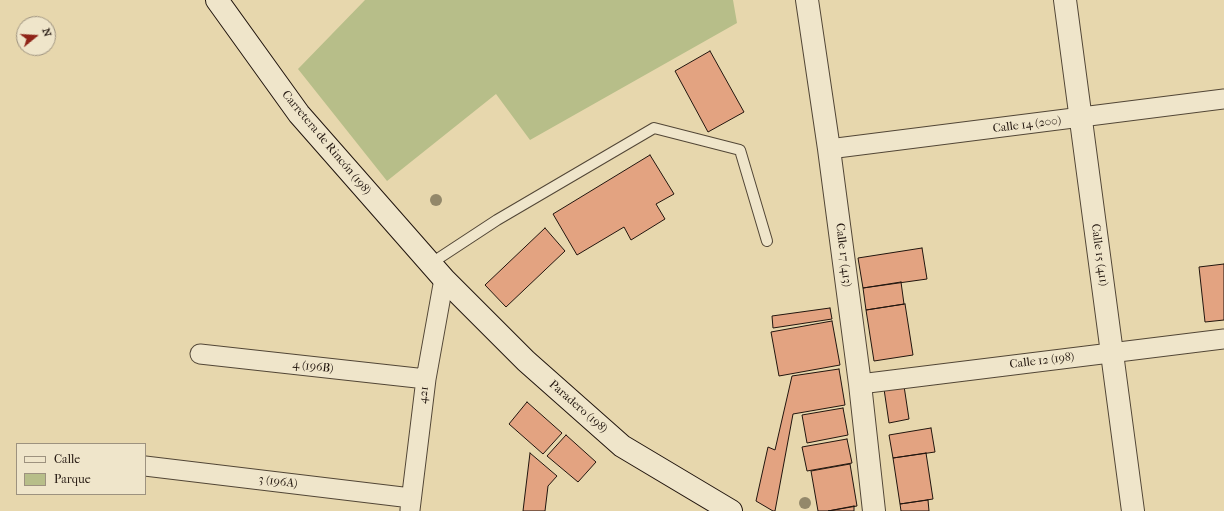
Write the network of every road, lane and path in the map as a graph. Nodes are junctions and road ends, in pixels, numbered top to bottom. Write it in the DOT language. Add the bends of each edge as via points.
graph roads {
  1 [pos="217,0"];
  2 [pos="807,0"];
  3 [pos="1065,0"];
  4 [pos="1224,99"];
  5 [pos="1081,118"];
  6 [pos="829,148"];
  7 [pos="767,241"];
  8 [pos="437,272"];
  9 [pos="1224,338"];
  10 [pos="1112,352"];
  11 [pos="200,354"];
  12 [pos="426,380"];
  13 [pos="860,384"];
  14 [pos="146,466"];
  15 [pos="411,504"];
  16 [pos="731,511"];
  17 [pos="874,511"];
  18 [pos="1133,511"];
  1 -- 8 [label="street, Carretera de Rincón (198)" via="298,114"];
  2 -- 6 [label="street, Calle 17 (413)"];
  3 -- 5 [label="street, Calle 15 (411)"];
  4 -- 5 [label="street, Calle 14 (200)"];
  5 -- 6 [label="street, Calle 14 (200)"];
  5 -- 10 [label="street, Calle 15 (411)"];
  6 -- 13 [label="street, Calle 17 (413)"];
  7 -- 8 [label="lane" via="740,150 654,128 497,220"];
  8 -- 12 [label="street, 421"];
  8 -- 16 [label="street, Paradero (198)" via="526,361 622,446"];
  9 -- 10 [label="street, Calle 12 (198)"];
  10 -- 13 [label="street, Calle 12 (198)"];
  10 -- 18 [label="street, Calle 15 (411)"];
  11 -- 12 [label="street, 4 (196B)"];
  12 -- 15 [label="street, 421"];
  13 -- 17 [label="street, Calle 17 (413)"];
  14 -- 15 [label="street, 3 (196A)"];
}
